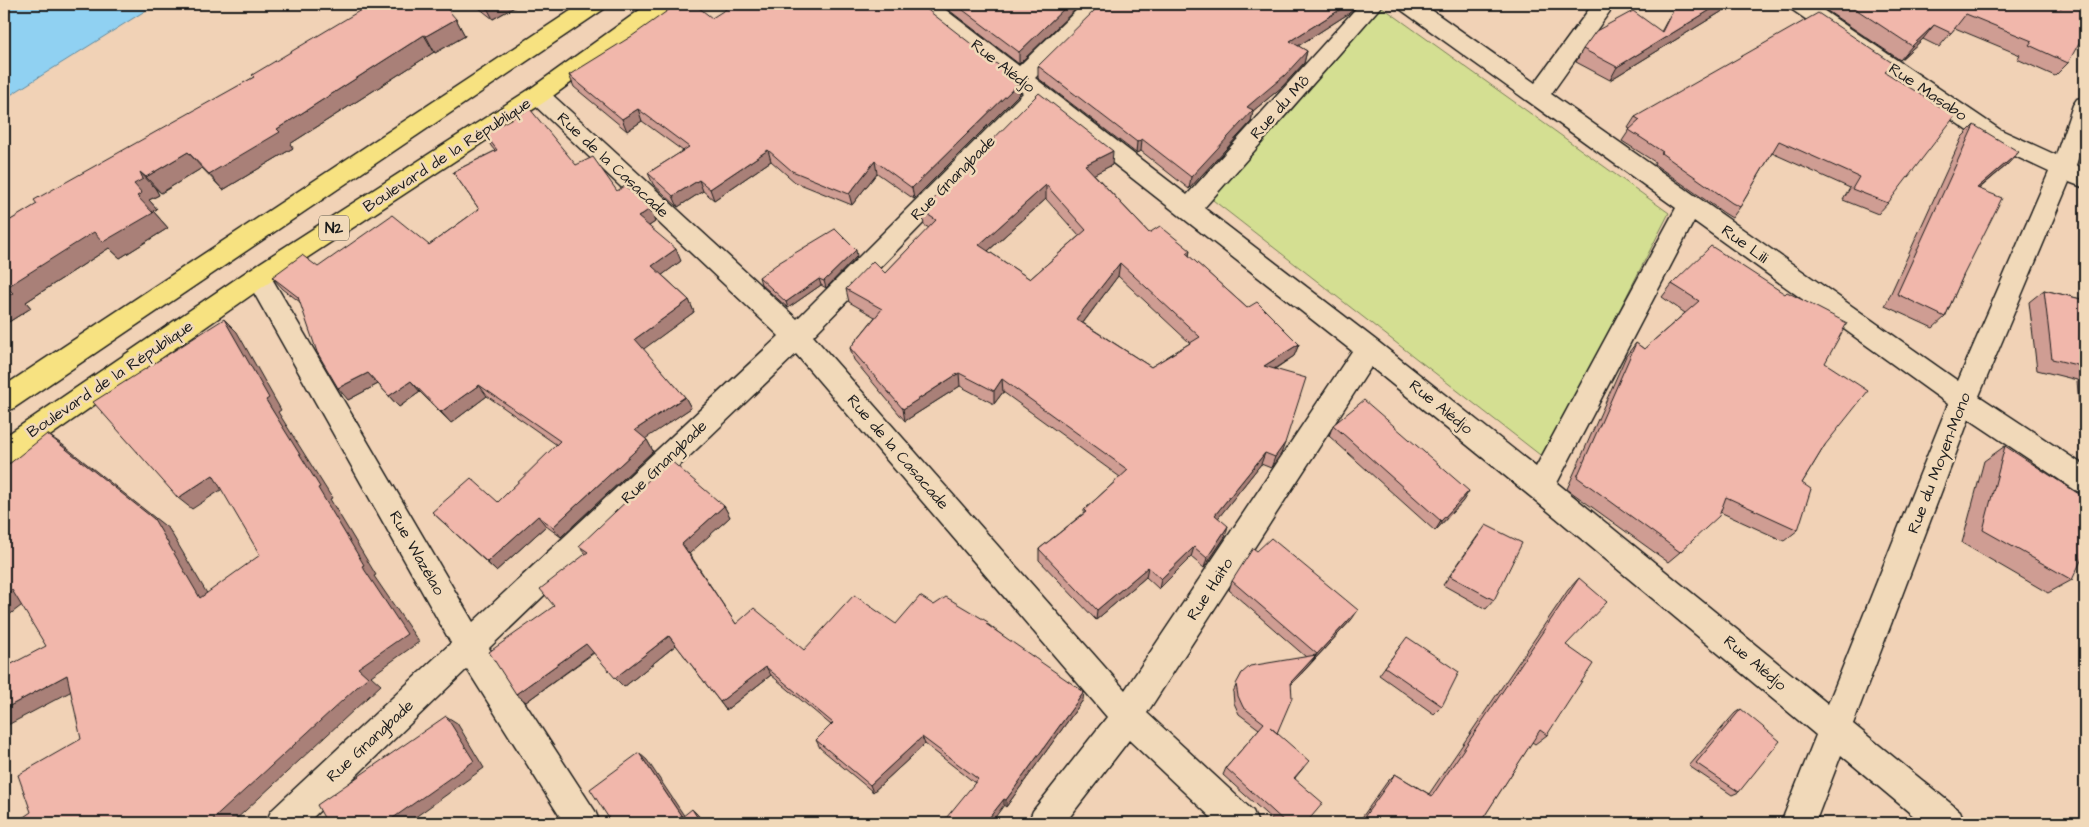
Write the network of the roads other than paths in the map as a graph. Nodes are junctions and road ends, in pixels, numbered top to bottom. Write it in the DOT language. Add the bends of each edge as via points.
graph roads {
  1 [pos="596,4"];
  2 [pos="663,4"];
  3 [pos="924,4"];
  4 [pos="1096,4"];
  5 [pos="1372,4"];
  6 [pos="1408,4"];
  7 [pos="1604,4"];
  8 [pos="1799,4"];
  9 [pos="1028,86"];
  10 [pos="538,95"];
  11 [pos="1538,95"];
  12 [pos="2085,105"];
  13 [pos="2074,173"];
  14 [pos="1690,204"];
  15 [pos="1188,210"];
  16 [pos="258,277"];
  17 [pos="797,336"];
  18 [pos="1368,349"];
  19 [pos="4,400"];
  20 [pos="1963,400"];
  21 [pos="4,452"];
  22 [pos="2085,481"];
  23 [pos="1540,487"];
  24 [pos="470,646"];
  25 [pos="1127,716"];
  26 [pos="1836,730"];
  27 [pos="283,823"];
  28 [pos="583,823"];
  29 [pos="1045,823"];
  30 [pos="1242,823"];
  31 [pos="1798,823"];
  32 [pos="1948,823"];
  1 -- 19 [label="highway, N2"];
  2 -- 10 [label="highway, Boulevard de la République / N2"];
  3 -- 9 [label="street, Rue Alédjo"];
  4 -- 9 [label="street, Rue Gnangbade"];
  5 -- 15 [label="street, Rue du Mô"];
  6 -- 11 [label="street, Rue Lili"];
  7 -- 11 [label="street"];
  8 -- 13 [label="street, Rue Masabo" via="1991,135"];
  9 -- 15 [label="street, Rue Alédjo"];
  9 -- 17 [label="street, Rue Gnangbade"];
  10 -- 16 [label="highway, Boulevard de la République / N2"];
  10 -- 17 [label="street, Rue de la Casacade"];
  11 -- 14 [label="street, Rue Lili"];
  12 -- 13 [label="street, Rue du Moyen-Mono"];
  13 -- 20 [label="street, Rue du Moyen-Mono"];
  14 -- 20 [label="street, Rue Lili"];
  14 -- 23 [label="street"];
  15 -- 18 [label="street, Rue Alédjo"];
  16 -- 21 [label="highway, Boulevard de la République / N2"];
  16 -- 24 [label="street, Rue Wazélao"];
  17 -- 24 [label="street, Rue Gnangbade"];
  17 -- 25 [label="street, Rue de la Casacade"];
  18 -- 23 [label="street, Rue Alédjo"];
  18 -- 25 [label="street, Rue Haito"];
  20 -- 22 [label="street, Rue Lili"];
  20 -- 26 [label="street, Rue du Moyen-Mono"];
  23 -- 26 [label="street, Rue Alédjo"];
  24 -- 27 [label="street, Rue Gnangbade"];
  24 -- 28 [label="street, Rue Wazélao"];
  25 -- 29 [label="street, Rue Haito"];
  25 -- 30 [label="street, Rue de la Casacade"];
  26 -- 31 [label="street, Rue du Moyen-Mono"];
  26 -- 32 [label="street, Rue Alédjo"];
}
